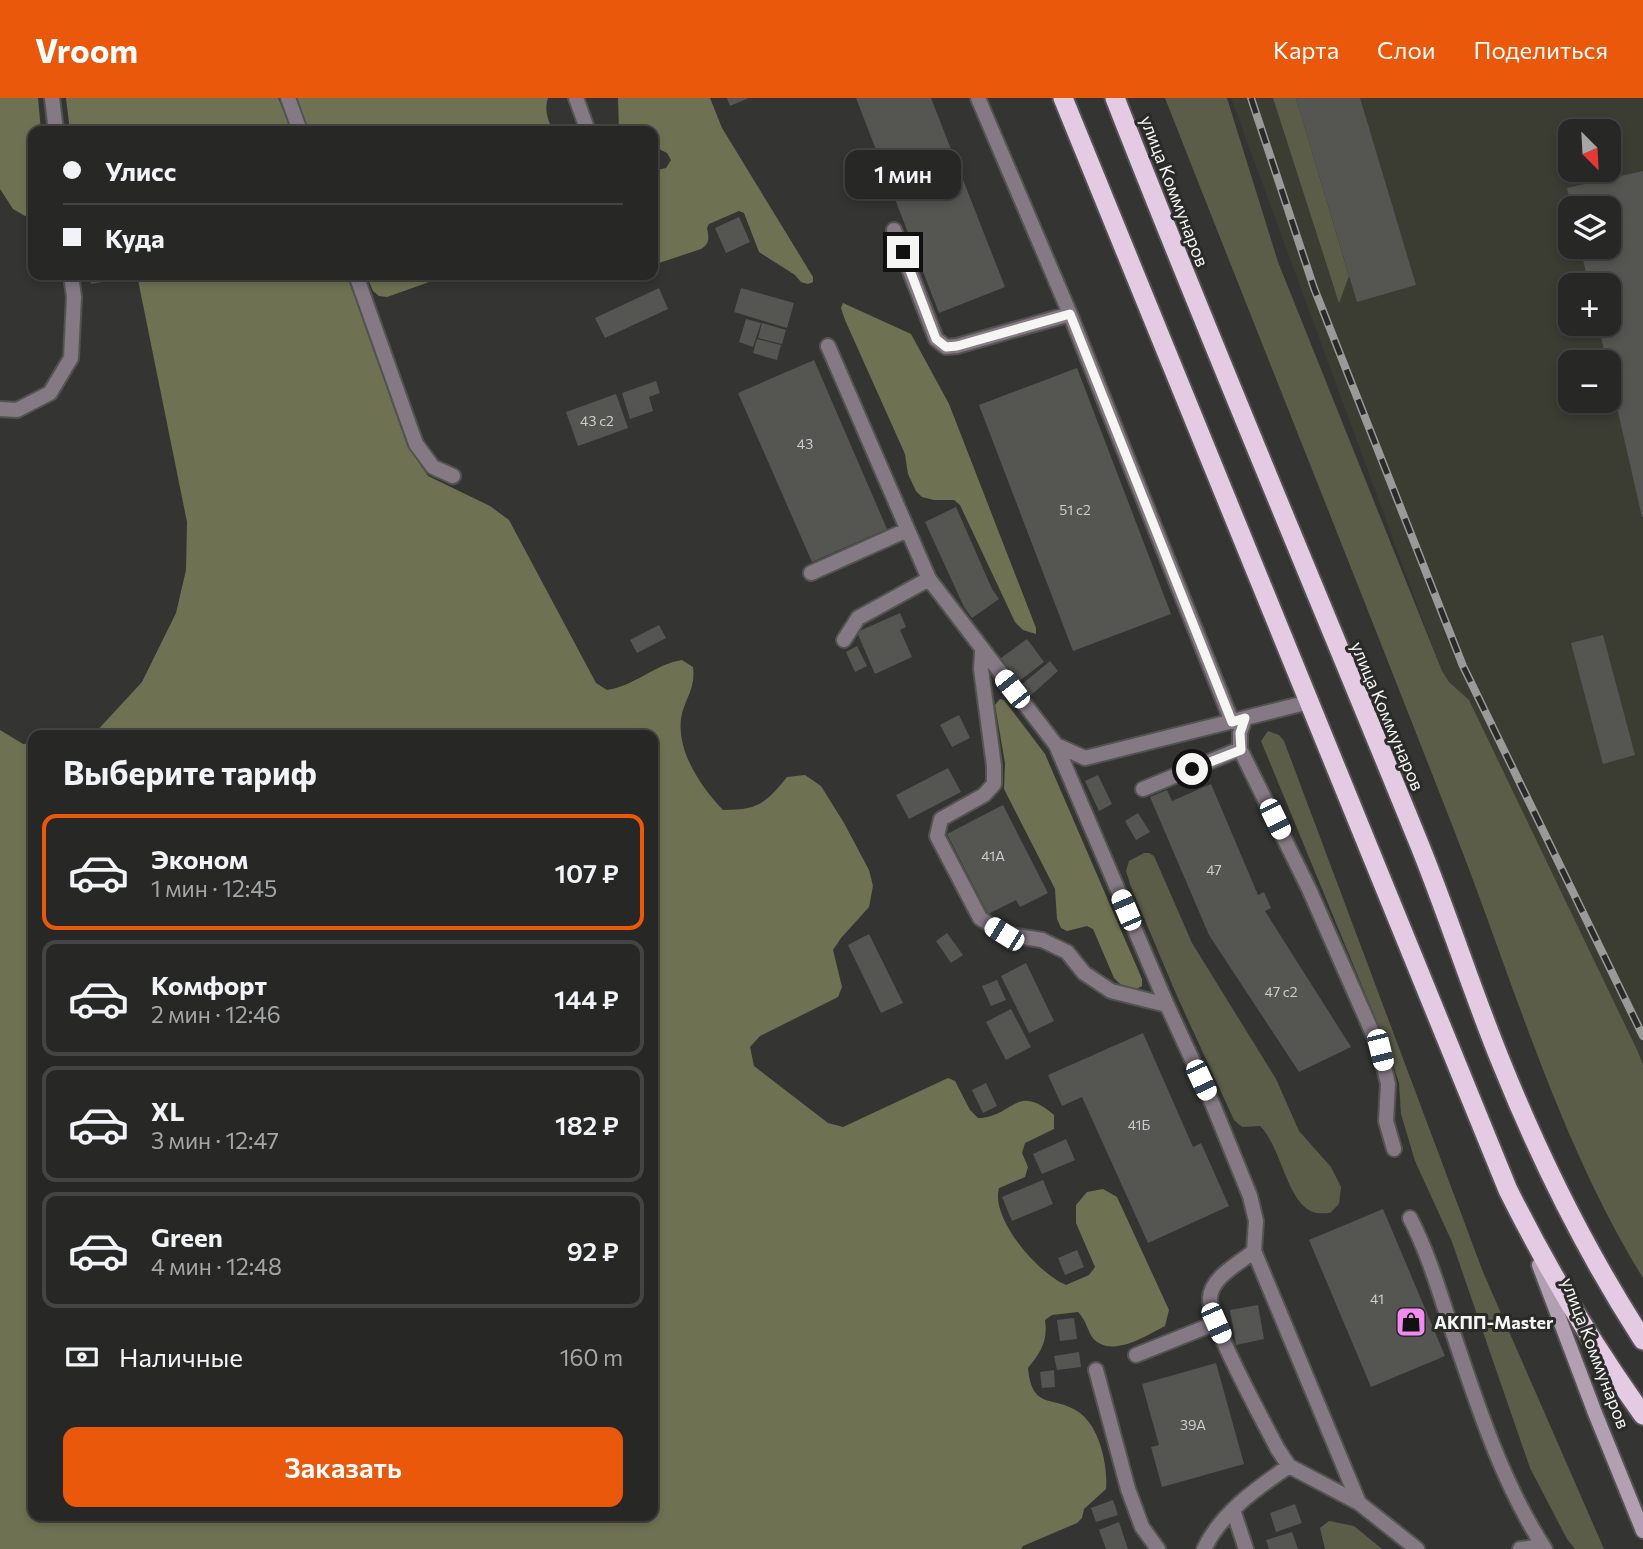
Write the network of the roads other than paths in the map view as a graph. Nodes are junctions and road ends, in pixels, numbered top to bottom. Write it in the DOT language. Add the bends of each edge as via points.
graph roads {
  1 [pos="52,98"];
  2 [pos="288,98"];
  3 [pos="576,98"];
  4 [pos="978,98"];
  5 [pos="1063,98"];
  6 [pos="1115,98"];
  7 [pos="55,126"];
  8 [pos="298,126"];
  9 [pos="586,126"];
  10 [pos="894,230"];
  11 [pos="72,280"];
  12 [pos="358,280"];
  13 [pos="1070,314"];
  14 [pos="828,346"];
  15 [pos="0,409"];
  16 [pos="453,475"];
  17 [pos="907,530"];
  18 [pos="811,573"];
  19 [pos="929,579"];
  20 [pos="844,640"];
  21 [pos="982,652"];
  22 [pos="1309,702"];
  23 [pos="1239,720"];
  24 [pos="1056,745"];
  25 [pos="1241,750"];
  26 [pos="1143,789"];
  27 [pos="1167,1004"];
  28 [pos="1394,1149"];
  29 [pos="1410,1218"];
  30 [pos="1526,1230"];
  31 [pos="1254,1251"];
  32 [pos="1216,1323"];
  33 [pos="1643,1340"];
  34 [pos="1136,1354"];
  35 [pos="1096,1370"];
  36 [pos="1643,1415"];
  37 [pos="1289,1466"];
  38 [pos="1359,1503"];
  39 [pos="1639,1506"];
  40 [pos="1233,1510"];
  41 [pos="1643,1531"];
  42 [pos="1544,1547"];
  43 [pos="1158,1549"];
  44 [pos="1204,1549"];
  45 [pos="1246,1549"];
  46 [pos="1417,1549"];
  47 [pos="1520,1549"];
  1 -- 7 [label="lane"];
  2 -- 8 [label="lane"];
  3 -- 9 [label="lane"];
  4 -- 13 [label="lane"];
  5 -- 22 [label="highway"];
  6 -- 33 [label="highway, улица Коммунаров" via="1421,849 1501,1062 1558,1193"];
  10 -- 13 [label="lane" via="936,339 946,347"];
  11 -- 15 [label="lane" via="71,358 50,393 16,411"];
  12 -- 16 [label="lane" via="416,444 433,467"];
  13 -- 23 [label="lane"];
  14 -- 17 [label="lane"];
  17 -- 18 [label="lane"];
  17 -- 19 [label="lane"];
  19 -- 20 [label="lane" via="858,618"];
  19 -- 21 [label="lane"];
  21 -- 24 [label="lane"];
  21 -- 27 [label="lane" via="993,784 985,795 941,818 937,836 964,890 980,918 1004,934 1042,940 1067,952 1084,973 1111,991"];
  22 -- 23 [label="lane"];
  22 -- 30 [label="highway"];
  23 -- 24 [label="lane" via="1085,758"];
  23 -- 25 [label="lane"];
  24 -- 27 [label="lane"];
  25 -- 26 [label="lane"];
  25 -- 28 [label="lane" via="1380,1050 1388,1084 1386,1121"];
  27 -- 31 [label="lane" via="1250,1196 1256,1221"];
  29 -- 42 [label="lane" via="1427,1250 1493,1448"];
  30 -- 36 [label="highway"];
  30 -- 39 [label="main road, улица Коммунаров"];
  31 -- 32 [label="lane" via="1214,1286 1210,1298"];
  31 -- 38 [label="lane"];
  32 -- 34 [label="lane"];
  32 -- 37 [label="lane"];
  35 -- 43 [label="lane" via="1128,1489 1142,1527"];
  37 -- 38 [label="lane"];
  37 -- 40 [label="lane"];
  38 -- 46 [label="lane"];
  39 -- 41 [label="main road, улица Коммунаров"];
  40 -- 44 [label="lane"];
  40 -- 45 [label="lane"];
  42 -- 47 [label="lane"];
}
